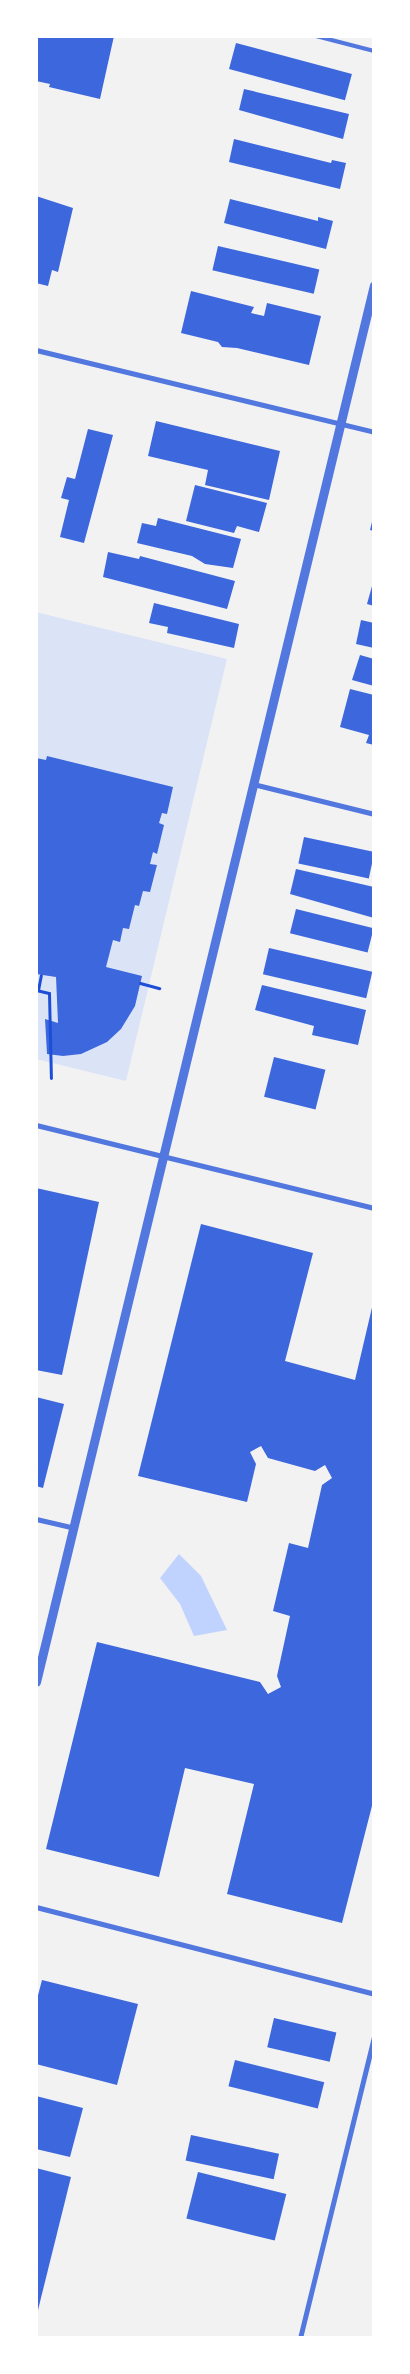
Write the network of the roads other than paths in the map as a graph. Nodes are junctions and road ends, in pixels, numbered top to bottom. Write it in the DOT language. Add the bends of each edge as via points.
graph roads {
  1 [pos="316,36"];
  2 [pos="374,51"];
  3 [pos="374,285"];
  4 [pos="36,350"];
  5 [pos="340,424"];
  6 [pos="374,432"];
  7 [pos="252,784"];
  8 [pos="374,814"];
  9 [pos="36,1125"];
  10 [pos="161,1157"];
  11 [pos="374,1208"];
  12 [pos="36,1519"];
  13 [pos="75,1528"];
  14 [pos="36,1682"];
  15 [pos="36,1906"];
  16 [pos="374,1994"];
  17 [pos="374,2037"];
  18 [pos="300,2338"];
  1 -- 2 [label="lane"];
  3 -- 5 [label="street"];
  4 -- 5 [label="street"];
  5 -- 6 [label="street"];
  5 -- 7 [label="street"];
  7 -- 8 [label="street"];
  7 -- 10 [label="street"];
  9 -- 10 [label="street"];
  10 -- 11 [label="street"];
  10 -- 13 [label="street"];
  12 -- 13 [label="street"];
  13 -- 14 [label="street"];
  15 -- 16 [label="street"];
  17 -- 18 [label="street"];
}
